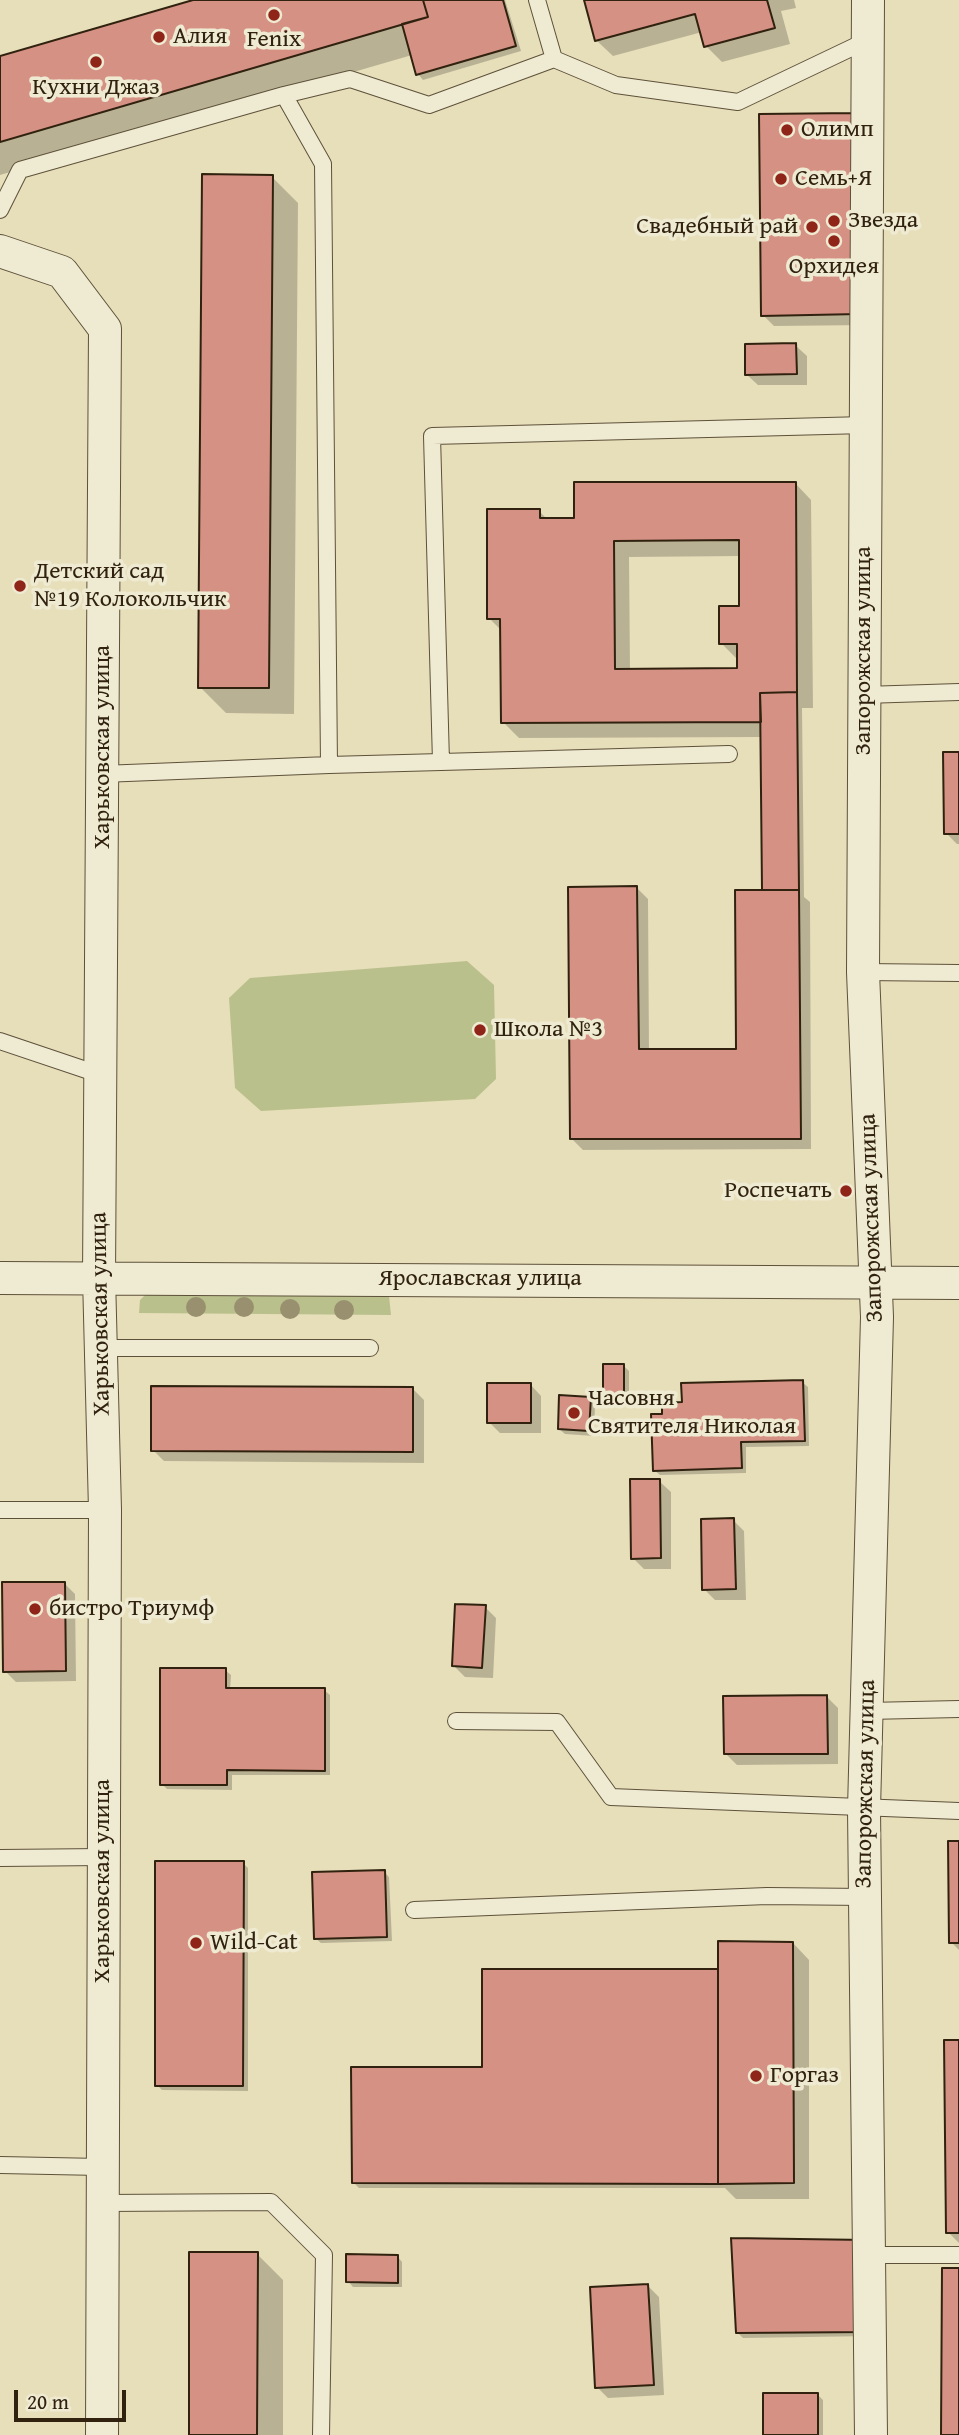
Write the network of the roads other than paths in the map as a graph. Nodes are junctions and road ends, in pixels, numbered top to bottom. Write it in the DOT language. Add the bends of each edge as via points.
graph roads {
  1 [pos="537,0"];
  2 [pos="868,0"];
  3 [pos="868,40"];
  4 [pos="554,59"];
  5 [pos="284,94"];
  6 [pos="0,210"];
  7 [pos="0,251"];
  8 [pos="866,425"];
  9 [pos="959,692"];
  10 [pos="864,695"];
  11 [pos="729,754"];
  12 [pos="441,762"];
  13 [pos="329,765"];
  14 [pos="102,774"];
  15 [pos="863,972"];
  16 [pos="959,973"];
  17 [pos="0,1041"];
  18 [pos="101,1075"];
  19 [pos="99,1277"];
  20 [pos="0,1278"];
  21 [pos="959,1283"];
  22 [pos="876,1284"];
  23 [pos="100,1348"];
  24 [pos="370,1348"];
  25 [pos="0,1510"];
  26 [pos="105,1510"];
  27 [pos="959,1709"];
  28 [pos="867,1711"];
  29 [pos="456,1721"];
  30 [pos="864,1809"];
  31 [pos="959,1811"];
  32 [pos="103,1857"];
  33 [pos="0,1858"];
  34 [pos="865,1897"];
  35 [pos="414,1910"];
  36 [pos="0,2165"];
  37 [pos="101,2167"];
  38 [pos="102,2203"];
  39 [pos="867,2255"];
  40 [pos="959,2255"];
  41 [pos="102,2435"];
  42 [pos="321,2435"];
  43 [pos="871,2435"];
  1 -- 4 [label="lane"];
  2 -- 3 [label="street, Запорожская улица"];
  3 -- 4 [label="lane" via="738,102 616,85"];
  3 -- 8 [label="street, Запорожская улица"];
  4 -- 5 [label="lane" via="429,105 350,79"];
  5 -- 6 [label="lane" via="20,170"];
  5 -- 13 [label="lane" via="323,164"];
  7 -- 14 [label="street, Харьковская улица" via="62,272 105,329"];
  8 -- 10 [label="street, Запорожская улица"];
  8 -- 12 [label="lane" via="432,436"];
  9 -- 10 [label="lane"];
  10 -- 15 [label="street, Запорожская улица"];
  11 -- 12 [label="lane"];
  12 -- 13 [label="lane"];
  13 -- 14 [label="lane"];
  14 -- 18 [label="street, Харьковская улица"];
  15 -- 16 [label="lane"];
  15 -- 22 [label="street, Запорожская улица"];
  17 -- 18 [label="lane"];
  18 -- 19 [label="street, Харьковская улица"];
  19 -- 20 [label="street, Ярославская улица"];
  19 -- 22 [label="street, Ярославская улица"];
  19 -- 23 [label="street, Харьковская улица"];
  21 -- 22 [label="street, Ярославская улица"];
  22 -- 28 [label="street, Запорожская улица"];
  23 -- 24 [label="lane"];
  23 -- 26 [label="street, Харьковская улица"];
  25 -- 26 [label="lane"];
  26 -- 32 [label="street, Харьковская улица"];
  27 -- 28 [label="lane"];
  28 -- 30 [label="street, Запорожская улица"];
  29 -- 30 [label="lane" via="556,1722 611,1797"];
  30 -- 31 [label="lane"];
  30 -- 34 [label="street, Запорожская улица"];
  32 -- 33 [label="lane"];
  32 -- 37 [label="street, Харьковская улица"];
  34 -- 35 [label="lane" via="767,1896"];
  34 -- 39 [label="street, Запорожская улица"];
  36 -- 37 [label="lane"];
  37 -- 38 [label="street, Харьковская улица"];
  38 -- 41 [label="street, Харьковская улица"];
  38 -- 42 [label="lane" via="271,2202 324,2255"];
  39 -- 40 [label="lane"];
  39 -- 43 [label="street, Запорожская улица"];
}
